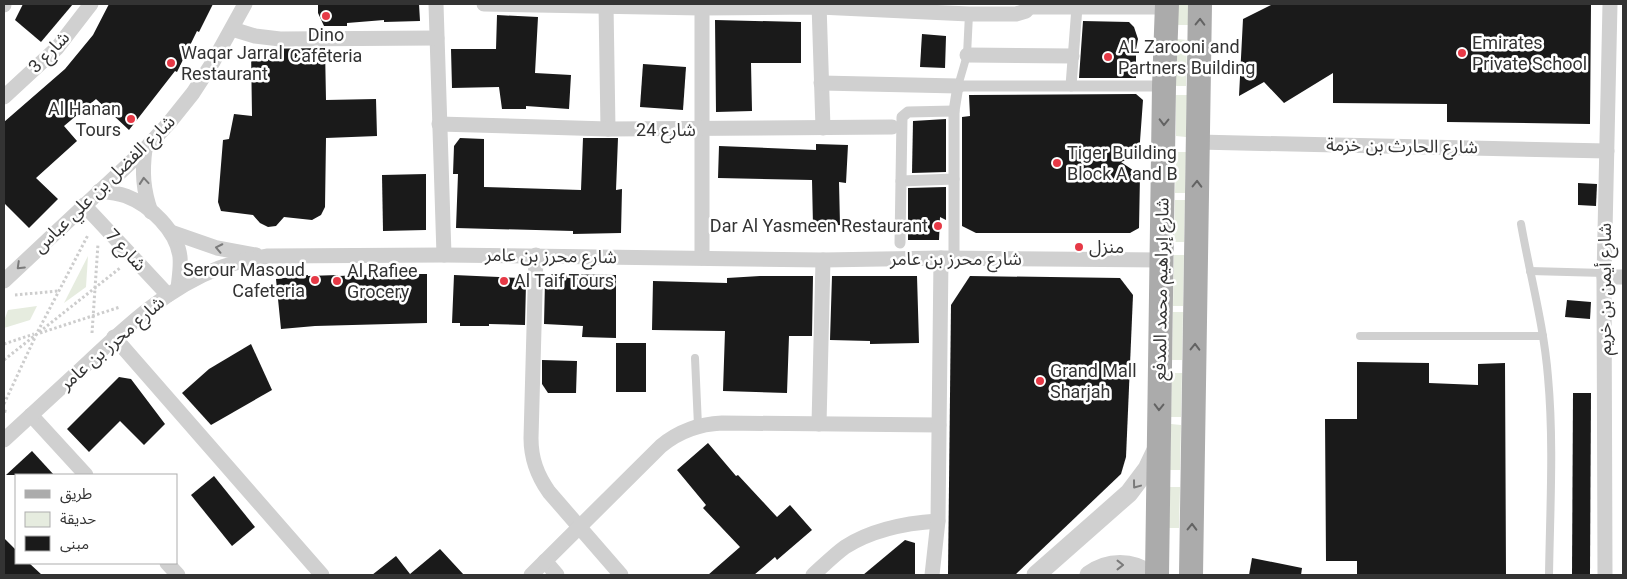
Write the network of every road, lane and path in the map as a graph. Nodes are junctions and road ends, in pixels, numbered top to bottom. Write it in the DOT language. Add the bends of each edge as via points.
graph roads {
  1 [pos="91,4"];
  2 [pos="245,4"];
  3 [pos="436,4"];
  4 [pos="484,4"];
  5 [pos="1200,4"];
  6 [pos="1610,4"];
  7 [pos="606,5"];
  8 [pos="702,6"];
  9 [pos="819,6"];
  10 [pos="1168,6"];
  11 [pos="1029,7"];
  12 [pos="1077,7"];
  13 [pos="970,14"];
  14 [pos="232,29"];
  15 [pos="437,38"];
  16 [pos="967,55"];
  17 [pos="1072,56"];
  18 [pos="1616,61"];
  19 [pos="821,83"];
  20 [pos="958,86"];
  21 [pos="1071,86"];
  22 [pos="1164,86"];
  23 [pos="4,97"];
  24 [pos="954,111"];
  25 [pos="439,124"];
  26 [pos="892,127"];
  27 [pos="823,128"];
  28 [pos="608,129"];
  29 [pos="702,130"];
  30 [pos="1198,142"];
  31 [pos="145,148"];
  32 [pos="1607,151"];
  33 [pos="954,179"];
  34 [pos="901,181"];
  35 [pos="99,191"];
  36 [pos="84,205"];
  37 [pos="151,212"];
  38 [pos="1521,224"];
  39 [pos="171,232"];
  40 [pos="89,234"];
  41 [pos="98,243"];
  42 [pos="900,243"];
  43 [pos="444,255"];
  44 [pos="268,256"];
  45 [pos="536,256"];
  46 [pos="702,258"];
  47 [pos="948,258"];
  48 [pos="823,260"];
  49 [pos="1161,260"];
  50 [pos="121,267"];
  51 [pos="1530,271"];
  52 [pos="1604,275"];
  53 [pos="1623,277"];
  54 [pos="4,281"];
  55 [pos="94,288"];
  56 [pos="59,291"];
  57 [pos="173,292"];
  58 [pos="11,295"];
  59 [pos="120,306"];
  60 [pos="93,315"];
  61 [pos="37,333"];
  62 [pos="92,333"];
  63 [pos="1360,336"];
  64 [pos="1543,336"];
  65 [pos="114,338"];
  66 [pos="4,344"];
  67 [pos="696,358"];
  68 [pos="4,360"];
  69 [pos="4,404"];
  70 [pos="4,410"];
  71 [pos="9,412"];
  72 [pos="31,415"];
  73 [pos="819,424"];
  74 [pos="939,425"];
  75 [pos="698,426"];
  76 [pos="4,440"];
  77 [pos="1159,442"];
  78 [pos="85,474"];
  79 [pos="938,521"];
  80 [pos="579,527"];
  81 [pos="545,561"];
  82 [pos="168,564"];
  83 [pos="178,575"];
  84 [pos="322,575"];
  85 [pos="531,575"];
  86 [pos="557,575"];
  87 [pos="621,575"];
  88 [pos="813,575"];
  89 [pos="932,575"];
  90 [pos="1036,575"];
  91 [pos="1089,575"];
  92 [pos="1151,575"];
  93 [pos="1157,575"];
  94 [pos="1192,575"];
  95 [pos="1549,575"];
  96 [pos="1604,575"];
  1 -- 23 [label="street, شارع 3" via="57,48"];
  2 -- 14 [label="street, شارع الفضل بن علي عباس"];
  3 -- 15 [label="street"];
  4 -- 7 [label="street"];
  30 -- 5 [label="main road, شارع إبراهيم محمد المدفع, one-way"];
  6 -- 18 [label="street, شارع أيمن بن خريم"];
  7 -- 8 [label="street"];
  7 -- 28 [label="street"];
  8 -- 9 [label="street"];
  8 -- 29 [label="street"];
  9 -- 13 [label="street"];
  9 -- 19 [label="street"];
  10 -- 12 [label="street"];
  10 -- 22 [label="main road, شارع إبراهيم محمد المدفع"];
  11 -- 12 [label="street"];
  11 -- 13 [label="street" via="1016,14"];
  12 -- 17 [label="street"];
  13 -- 16 [label="lane"];
  14 -- 15 [label="street" via="280,39"];
  14 -- 31 [label="street, شارع الفضل بن علي عباس" via="193,93"];
  15 -- 25 [label="street"];
  16 -- 17 [label="street"];
  16 -- 20 [label="lane"];
  17 -- 21 [label="street"];
  18 -- 32 [label="street, شارع أيمن بن خريم"];
  19 -- 20 [label="street"];
  19 -- 27 [label="street"];
  20 -- 21 [label="street"];
  20 -- 24 [label="street"];
  21 -- 22 [label="street"];
  22 -- 49 [label="main road, شارع إبراهيم محمد المدفع, one-way"];
  24 -- 33 [label="street"];
  24 -- 34 [label="street" via="903,114"];
  25 -- 28 [label="street, شارع 24"];
  25 -- 43 [label="street"];
  26 -- 27 [label="street, شارع 24"];
  27 -- 29 [label="street, شارع 24"];
  28 -- 29 [label="street, شارع 24"];
  29 -- 46 [label="street"];
  30 -- 32 [label="street, شارع الحارث بن خزمة"];
  94 -- 30 [label="main road, شارع إبراهيم محمد المدفع, one-way"];
  31 -- 35 [label="street, شارع الفضل بن علي عباس"];
  37 -- 31 [label="street, one-way" via="143,181"];
  32 -- 52 [label="street, شارع أيمن بن خريم"];
  33 -- 34 [label="street"];
  33 -- 47 [label="street"];
  34 -- 42 [label="street"];
  35 -- 36 [label="street, شارع الفضل بن علي عباس"];
  35 -- 37 [label="street" via="127,197"];
  36 -- 54 [label="street, شارع الفضل بن علي عباس, one-way"];
  36 -- 57 [label="street, شارع 7"];
  37 -- 39 [label="street"];
  38 -- 51 [label="lane"];
  44 -- 39 [label="street, one-way" via="217,248"];
  39 -- 57 [label="street" via="180,258"];
  40 -- 56 [label="path"];
  41 -- 55 [label="path"];
  43 -- 44 [label="street, شارع محرز بن عامر"];
  43 -- 45 [label="street, شارع محرز بن عامر"];
  44 -- 57 [label="street, شارع محرز بن عامر" via="221,267"];
  45 -- 46 [label="street, شارع محرز بن عامر"];
  45 -- 80 [label="street" via="531,450 542,483"];
  46 -- 48 [label="street, شارع محرز بن عامر"];
  47 -- 48 [label="street, شارع محرز بن عامر"];
  47 -- 49 [label="street, شارع محرز بن عامر"];
  47 -- 74 [label="street"];
  48 -- 73 [label="street"];
  49 -- 77 [label="main road, شارع إبراهيم محمد المدفع, one-way"];
  50 -- 55 [label="path"];
  51 -- 52 [label="lane"];
  51 -- 64 [label="lane"];
  52 -- 53 [label="street"];
  52 -- 96 [label="street, شارع أيمن بن خريم"];
  55 -- 60 [label="path"];
  55 -- 61 [label="path"];
  56 -- 58 [label="path"];
  56 -- 61 [label="path"];
  57 -- 65 [label="street, شارع محرز بن عامر"];
  59 -- 60 [label="path"];
  60 -- 61 [label="path"];
  60 -- 62 [label="path"];
  61 -- 66 [label="path"];
  61 -- 68 [label="path"];
  61 -- 69 [label="path"];
  63 -- 64 [label="lane"];
  64 -- 95 [label="lane" via="1552,454"];
  65 -- 72 [label="street, شارع محرز بن عامر"];
  65 -- 84 [label="street"];
  67 -- 75 [label="lane"];
  70 -- 71 [label="path"];
  72 -- 76 [label="street, شارع محرز بن عامر"];
  72 -- 78 [label="street"];
  73 -- 74 [label="street"];
  73 -- 75 [label="street" via="722,423"];
  74 -- 79 [label="street"];
  75 -- 80 [label="street" via="672,437 661,446"];
  77 -- 90 [label="street, one-way" via="1147,469 1129,493"];
  77 -- 93 [label="main road, شارع إبراهيم محمد المدفع"];
  79 -- 88 [label="street" via="892,527 868,536 845,547"];
  79 -- 89 [label="street"];
  80 -- 81 [label="street"];
  80 -- 87 [label="street"];
  81 -- 85 [label="street"];
  81 -- 86 [label="street"];
  82 -- 83 [label="street"];
  91 -- 92 [label="street, one-way" via="1116,564 1133,566"];
}
